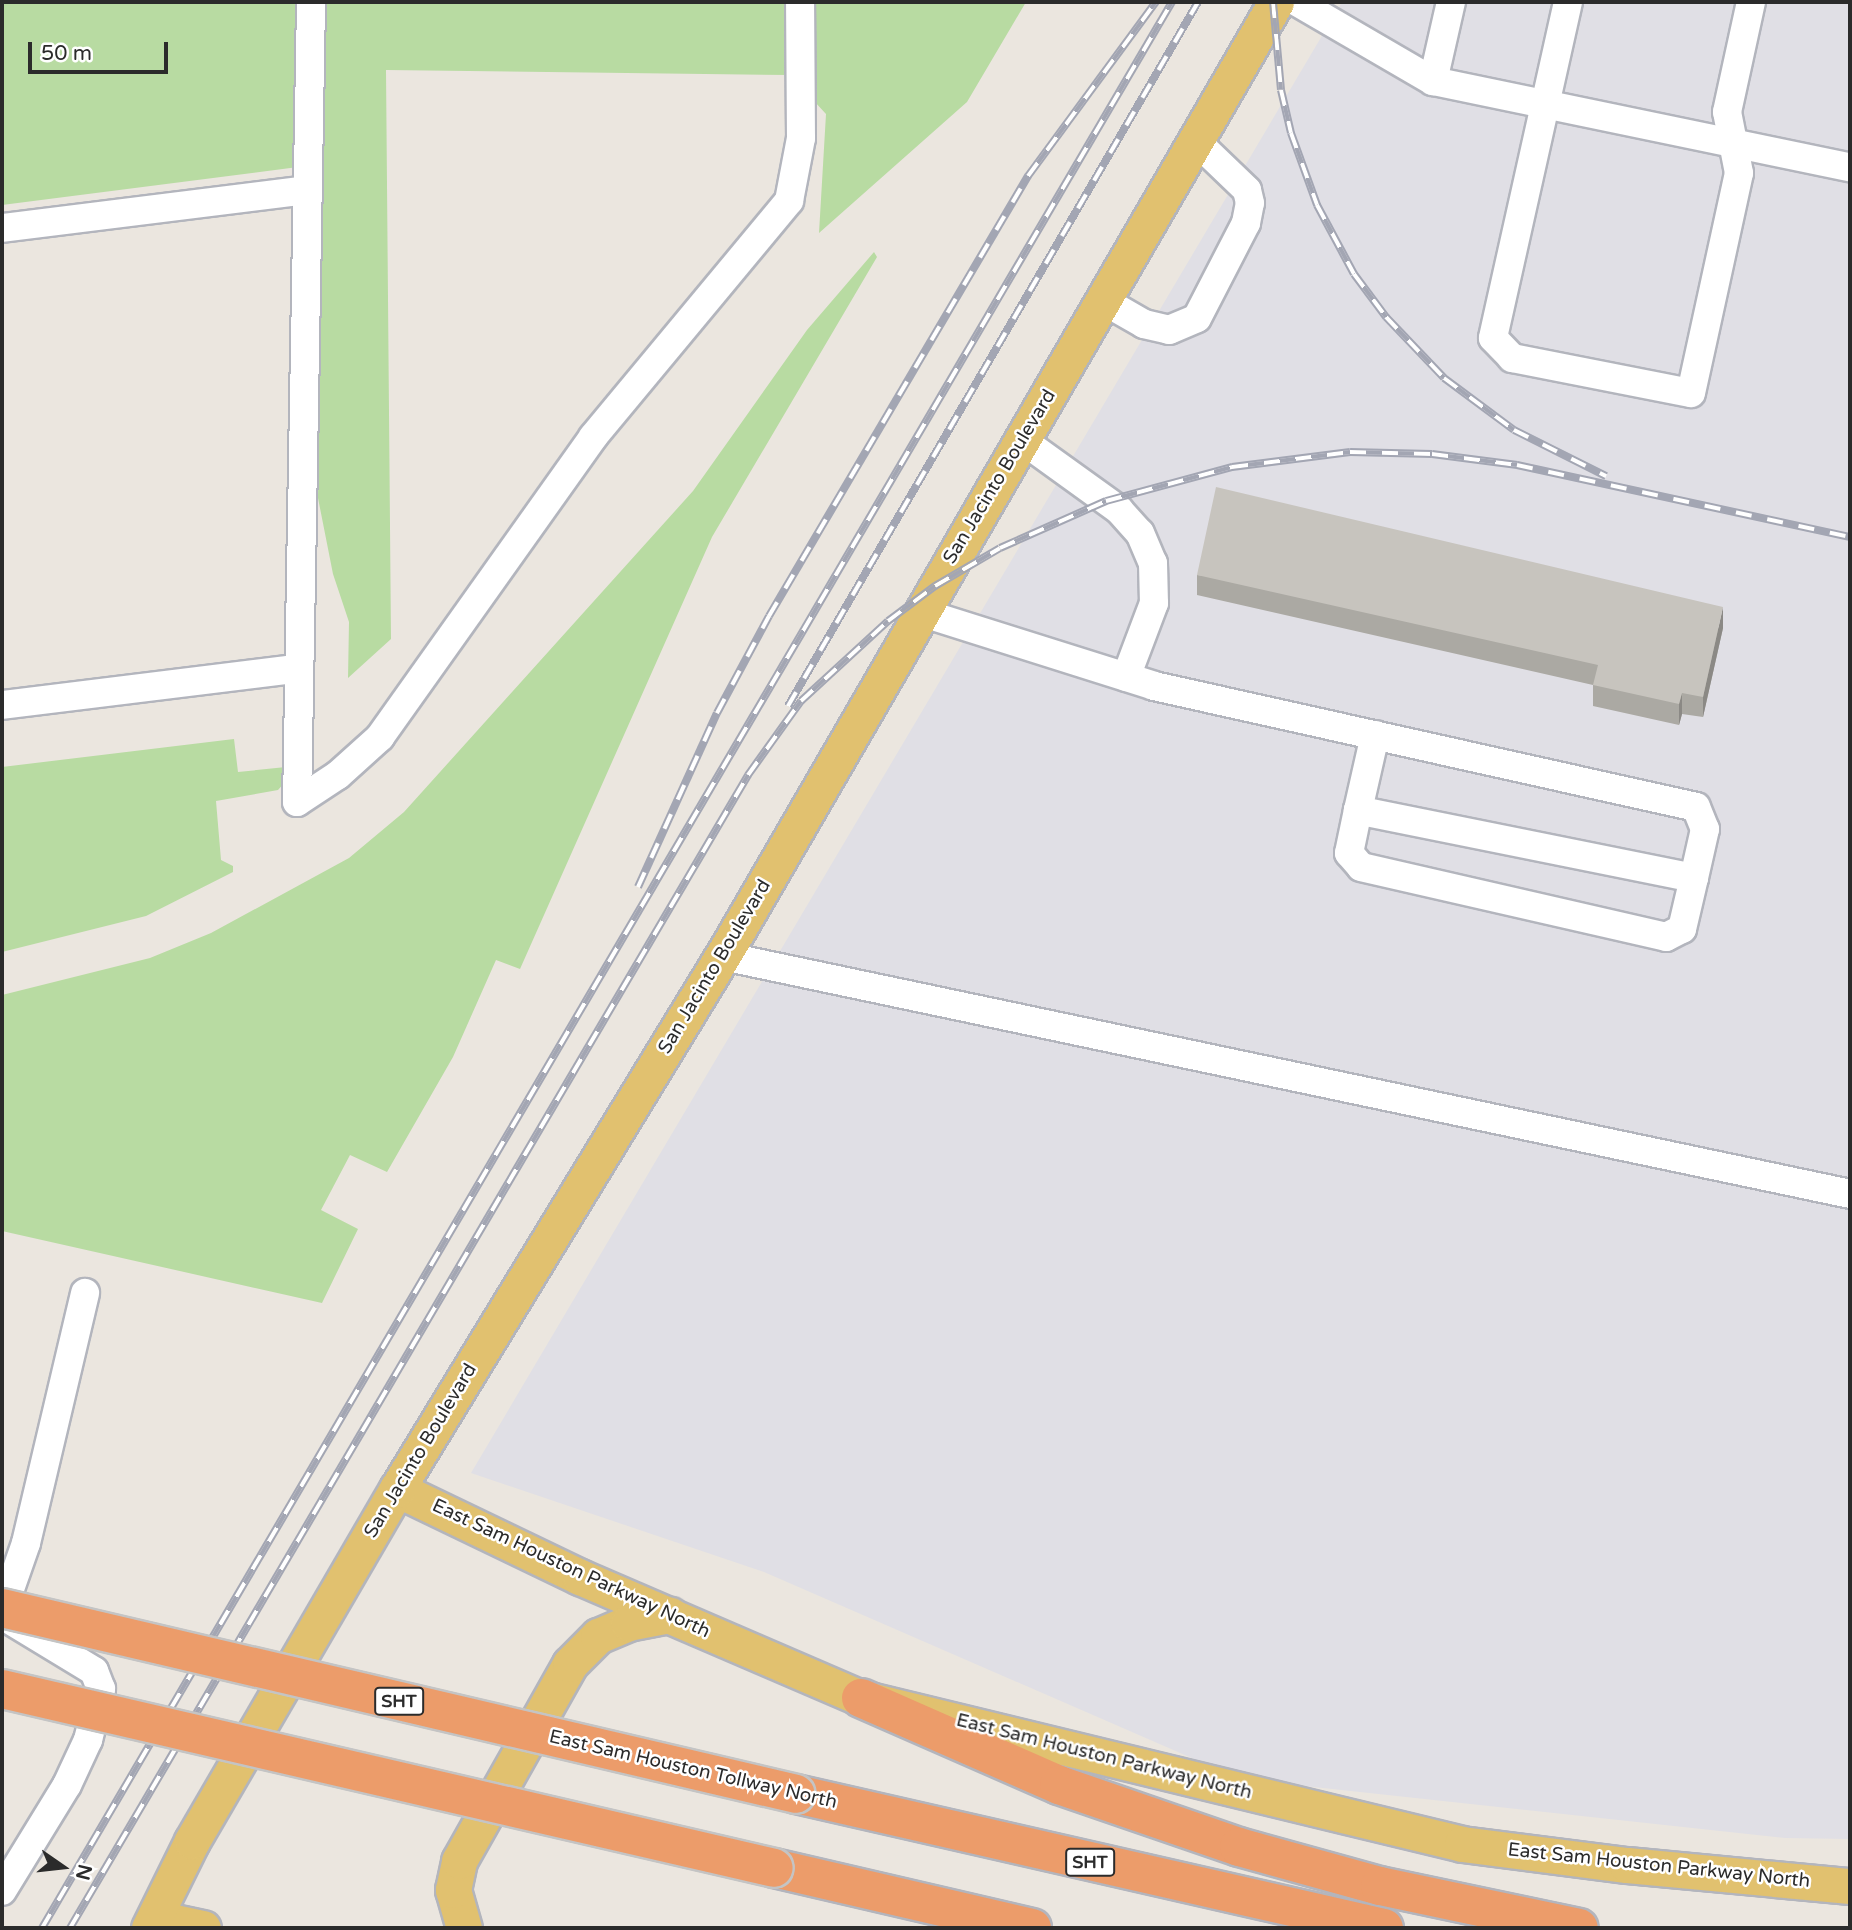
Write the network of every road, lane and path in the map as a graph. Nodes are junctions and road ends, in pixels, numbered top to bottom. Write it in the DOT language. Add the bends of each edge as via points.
graph roads {
  1 [pos="311,2"];
  2 [pos="800,2"];
  3 [pos="1276,2"];
  4 [pos="1297,2"];
  5 [pos="1451,2"];
  6 [pos="1568,2"];
  7 [pos="1751,2"];
  8 [pos="1433,81"];
  9 [pos="1545,104"];
  10 [pos="1197,142"];
  11 [pos="1732,143"];
  12 [pos="1850,167"];
  13 [pos="307,190"];
  14 [pos="2,228"];
  15 [pos="1104,301"];
  16 [pos="1022,440"];
  17 [pos="920,612"];
  18 [pos="296,669"];
  19 [pos="1126,677"];
  20 [pos="2,705"];
  21 [pos="1375,735"];
  22 [pos="1358,810"];
  23 [pos="1694,878"];
  24 [pos="723,956"];
  25 [pos="1850,1195"];
  26 [pos="85,1293"];
  27 [pos="397,1489"];
  28 [pos="2,1611"];
  29 [pos="670,1615"];
  30 [pos="2,1689"];
  31 [pos="861,1698"];
  32 [pos="1850,1886"];
  33 [pos="2,1891"];
  34 [pos="152,1923"];
  35 [pos="203,1928"];
  36 [pos="464,1928"];
  37 [pos="1032,1928"];
  38 [pos="1384,1928"];
  39 [pos="1579,1928"];
  1 -- 13 [label="street"];
  2 -- 18 [label="street" via="801,138 789,201 593,437 380,737 338,775 297,802"];
  3 -- 10 [label="main road, San Jacinto Boulevard"];
  4 -- 8 [label="street"];
  5 -- 8 [label="street"];
  6 -- 9 [label="street"];
  7 -- 11 [label="street" via="1727,112"];
  8 -- 9 [label="street"];
  9 -- 11 [label="street"];
  9 -- 11 [label="street" via="1493,338 1512,358 1691,393 1739,173"];
  10 -- 15 [label="main road, San Jacinto Boulevard"];
  10 -- 15 [label="street" via="1247,190 1250,203 1246,223 1197,318 1169,330 1144,324"];
  11 -- 12 [label="street"];
  13 -- 14 [label="street"];
  13 -- 18 [label="street"];
  15 -- 16 [label="main road, San Jacinto Boulevard"];
  16 -- 17 [label="main road, San Jacinto Boulevard"];
  16 -- 19 [label="street" via="1119,510 1140,533 1153,563 1154,603"];
  17 -- 19 [label="street"];
  17 -- 24 [label="main road, San Jacinto Boulevard"];
  18 -- 20 [label="street"];
  19 -- 21 [label="street"];
  21 -- 22 [label="street"];
  21 -- 23 [label="street" via="1696,807 1706,829"];
  22 -- 23 [label="street"];
  22 -- 23 [label="street" via="1349,853 1361,867 1666,937 1682,929"];
  24 -- 25 [label="street"];
  24 -- 27 [label="main road, San Jacinto Boulevard"];
  26 -- 28 [label="street" via="26,1543"];
  27 -- 29 [label="main road, East Sam Houston Parkway North"];
  27 -- 34 [label="main road, San Jacinto Boulevard" via="191,1841"];
  28 -- 33 [label="street" via="94,1671 101,1689 89,1740 67,1785"];
  28 -- 38 [label="highway, East Sam Houston Tollway North / SHT, bridge"];
  29 -- 31 [label="main road, East Sam Houston Parkway North"];
  29 -- 36 [label="main road" via="628,1623 598,1636 570,1664 458,1861 453,1890"];
  30 -- 37 [label="highway, bridge"];
  31 -- 32 [label="main road, East Sam Houston Parkway North" via="1462,1844"];
  31 -- 39 [label="highway" via="1059,1784 1239,1847 1485,1911"];
  34 -- 35 [label="main road"];
}
